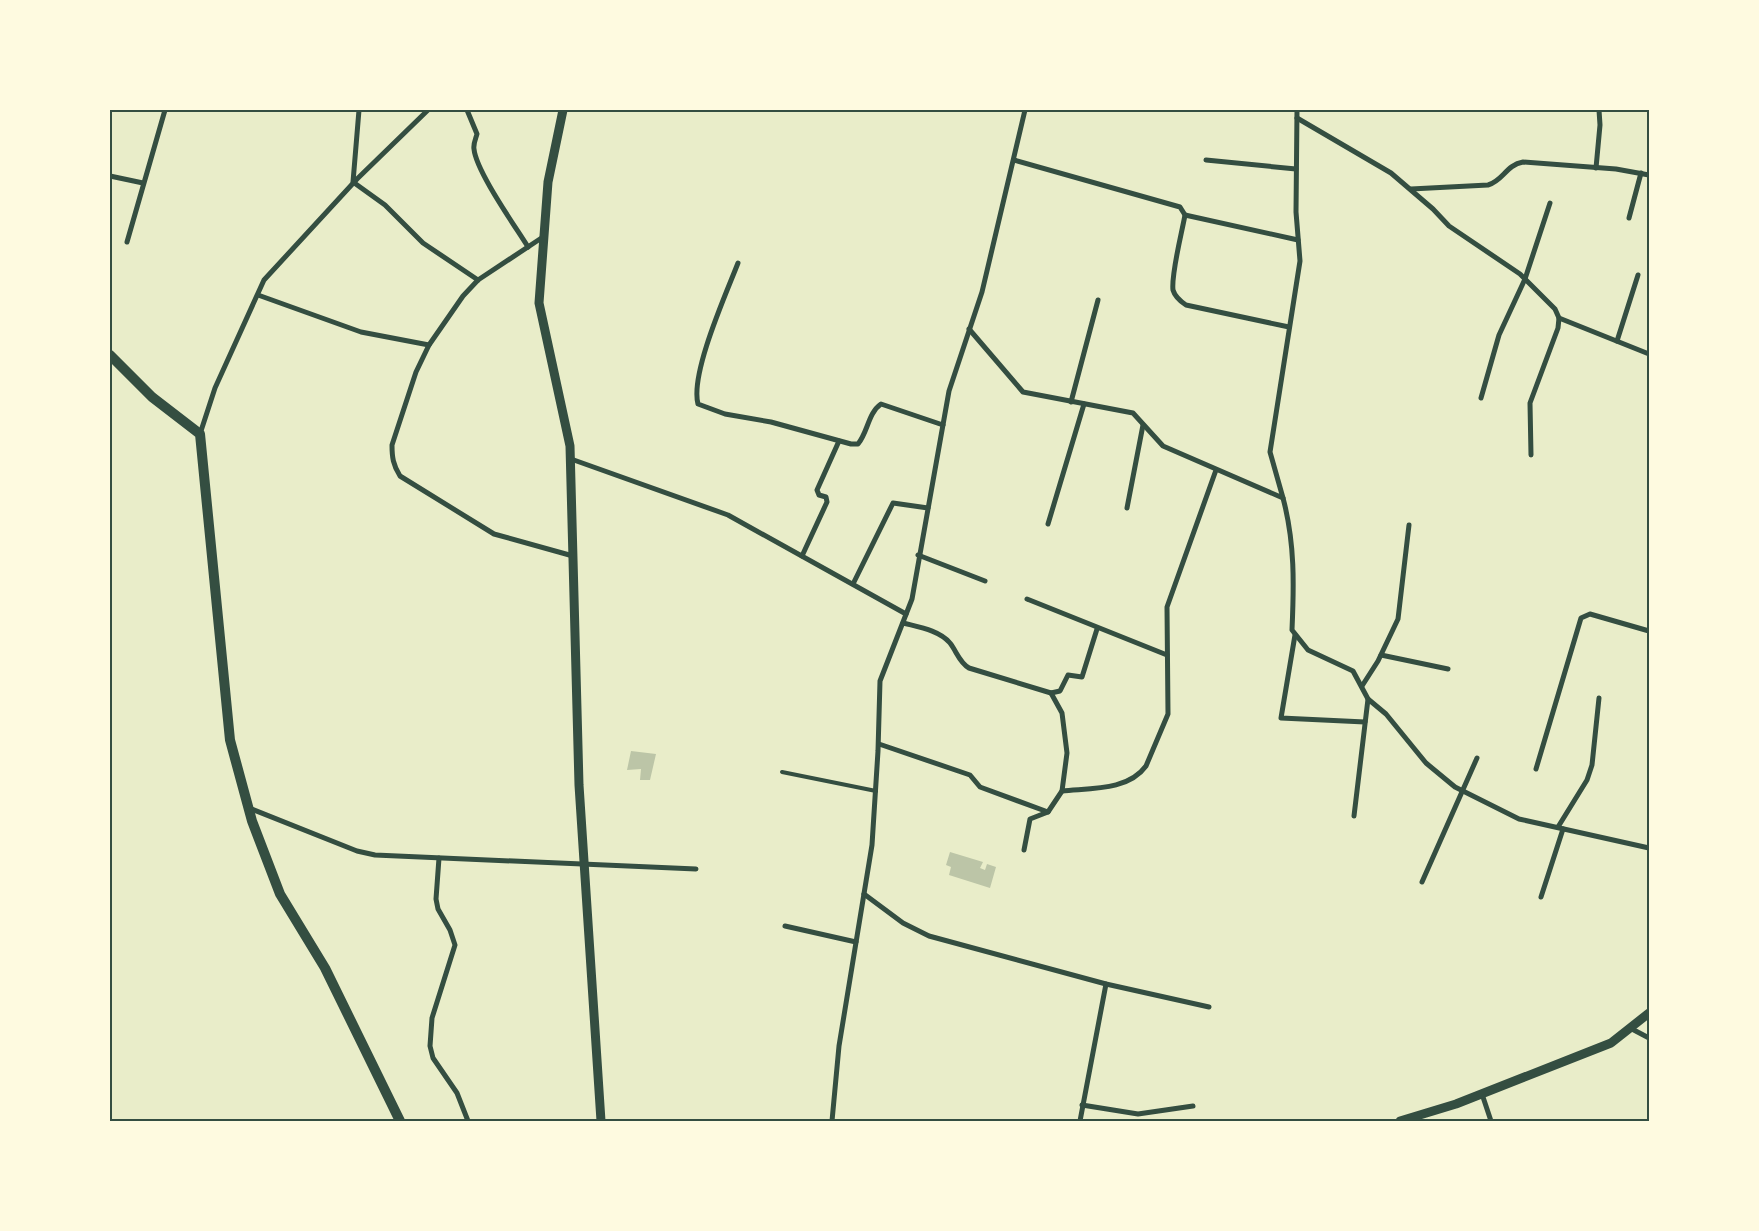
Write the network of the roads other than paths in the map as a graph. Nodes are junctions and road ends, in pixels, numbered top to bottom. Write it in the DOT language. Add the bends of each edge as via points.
graph roads {
  1 [pos="164,110"];
  2 [pos="359,110"];
  3 [pos="428,110"];
  4 [pos="467,110"];
  5 [pos="562,110"];
  6 [pos="1025,110"];
  7 [pos="1297,110"];
  8 [pos="1599,110"];
  9 [pos="1297,118"];
  10 [pos="1014,160"];
  11 [pos="1206,160"];
  12 [pos="1596,168"];
  13 [pos="1296,169"];
  14 [pos="1641,173"];
  15 [pos="1649,175"];
  16 [pos="110,176"];
  17 [pos="354,182"];
  18 [pos="143,184"];
  19 [pos="1411,189"];
  20 [pos="1550,203"];
  21 [pos="1185,215"];
  22 [pos="1629,218"];
  23 [pos="544,237"];
  24 [pos="1298,240"];
  25 [pos="127,242"];
  26 [pos="528,247"];
  27 [pos="738,263"];
  28 [pos="1638,275"];
  29 [pos="1526,279"];
  30 [pos="478,280"];
  31 [pos="258,295"];
  32 [pos="1098,300"];
  33 [pos="1559,318"];
  34 [pos="1289,327"];
  35 [pos="969,329"];
  36 [pos="1617,341"];
  37 [pos="429,346"];
  38 [pos="1649,354"];
  39 [pos="110,355"];
  40 [pos="1481,398"];
  41 [pos="1072,402"];
  42 [pos="1084,404"];
  43 [pos="943,425"];
  44 [pos="1143,426"];
  45 [pos="200,434"];
  46 [pos="839,441"];
  47 [pos="1531,455"];
  48 [pos="571,459"];
  49 [pos="1216,470"];
  50 [pos="1283,498"];
  51 [pos="928,508"];
  52 [pos="1127,508"];
  53 [pos="1048,524"];
  54 [pos="1409,524"];
  55 [pos="918,555"];
  56 [pos="573,556"];
  57 [pos="802,556"];
  58 [pos="985,581"];
  59 [pos="853,584"];
  60 [pos="1026,599"];
  61 [pos="906,614"];
  62 [pos="902,623"];
  63 [pos="1097,629"];
  64 [pos="1649,631"];
  65 [pos="1295,635"];
  66 [pos="1380,655"];
  67 [pos="1167,656"];
  68 [pos="1448,669"];
  69 [pos="1362,686"];
  70 [pos="1051,693"];
  71 [pos="1599,698"];
  72 [pos="1368,699"];
  73 [pos="1366,722"];
  74 [pos="879,744"];
  75 [pos="1477,758"];
  76 [pos="1536,768"];
  77 [pos="782,772"];
  78 [pos="876,791"];
  79 [pos="1062,791"];
  80 [pos="1463,791"];
  81 [pos="249,808"];
  82 [pos="1048,812"];
  83 [pos="1354,816"];
  84 [pos="1560,828"];
  85 [pos="1649,848"];
  86 [pos="1024,850"];
  87 [pos="439,858"];
  88 [pos="584,865"];
  89 [pos="696,869"];
  90 [pos="1422,882"];
  91 [pos="864,894"];
  92 [pos="1541,897"];
  93 [pos="785,926"];
  94 [pos="856,942"];
  95 [pos="1106,984"];
  96 [pos="1209,1007"];
  97 [pos="1649,1013"];
  98 [pos="1630,1028"];
  99 [pos="1649,1038"];
  100 [pos="1482,1094"];
  101 [pos="1082,1105"];
  102 [pos="1193,1106"];
  103 [pos="400,1121"];
  104 [pos="468,1121"];
  105 [pos="601,1121"];
  106 [pos="832,1121"];
  107 [pos="1080,1121"];
  108 [pos="1400,1121"];
  109 [pos="1491,1121"];
  1 -- 18 [label="street"];
  2 -- 17 [label="street"];
  3 -- 17 [label="street"];
  4 -- 26 [label="street" via="477,134 475,152 488,182"];
  5 -- 23 [label="street" via="548,182"];
  6 -- 10 [label="street"];
  7 -- 9 [label="street"];
  8 -- 12 [label="street"];
  9 -- 13 [label="street"];
  9 -- 19 [label="street" via="1370,159"];
  10 -- 21 [label="street" via="1180,207"];
  10 -- 35 [label="street" via="982,292"];
  11 -- 13 [label="street"];
  12 -- 14 [label="street"];
  12 -- 19 [label="street" via="1523,162 1511,166 1494,184"];
  13 -- 24 [label="street"];
  14 -- 15 [label="street"];
  14 -- 22 [label="street"];
  16 -- 18 [label="street"];
  17 -- 30 [label="street" via="385,205 423,243"];
  17 -- 31 [label="street" via="264,280"];
  18 -- 25 [label="street"];
  19 -- 29 [label="street" via="1448,226"];
  20 -- 29 [label="street"];
  21 -- 24 [label="street"];
  21 -- 34 [label="street" via="1173,284 1180,301"];
  23 -- 26 [label="street"];
  23 -- 48 [label="street" via="538,303"];
  24 -- 34 [label="street" via="1300,261"];
  26 -- 30 [label="street"];
  27 -- 46 [label="street" via="702,362 696,398 698,404 725,414 771,422"];
  28 -- 36 [label="street"];
  29 -- 33 [label="street" via="1555,309"];
  29 -- 40 [label="street" via="1499,335"];
  30 -- 37 [label="street" via="463,296"];
  31 -- 37 [label="street" via="361,332"];
  31 -- 45 [label="street" via="215,388"];
  32 -- 41 [label="street"];
  33 -- 36 [label="street"];
  33 -- 47 [label="street" via="1530,403"];
  34 -- 50 [label="street" via="1270,452"];
  35 -- 41 [label="street" via="1023,392"];
  35 -- 43 [label="street" via="948,391"];
  36 -- 38 [label="street"];
  37 -- 56 [label="street" via="416,372 392,444 393,462 400,476 494,534"];
  39 -- 45 [label="main road" via="152,397"];
  41 -- 42 [label="street"];
  42 -- 44 [label="street" via="1133,414"];
  42 -- 53 [label="street"];
  43 -- 46 [label="street" via="881,404 875,408 858,444"];
  43 -- 51 [label="street"];
  44 -- 49 [label="street" via="1163,446"];
  44 -- 52 [label="street"];
  45 -- 81 [label="main road" via="230,740"];
  46 -- 57 [label="street" via="817,490 827,502"];
  48 -- 56 [label="street"];
  48 -- 57 [label="street" via="728,515"];
  49 -- 50 [label="street"];
  49 -- 67 [label="street" via="1171,594 1166,618"];
  50 -- 65 [label="street" via="1291,528 1292,630"];
  51 -- 55 [label="street"];
  51 -- 59 [label="street" via="892,503"];
  54 -- 66 [label="street" via="1400,613"];
  55 -- 58 [label="street"];
  55 -- 61 [label="street" via="912,599"];
  56 -- 88 [label="street"];
  57 -- 59 [label="street"];
  59 -- 61 [label="street"];
  60 -- 63 [label="street"];
  61 -- 62 [label="street"];
  62 -- 70 [label="street" via="944,638 963,665 969,668"];
  62 -- 74 [label="street" via="880,681"];
  63 -- 67 [label="street"];
  63 -- 70 [label="street" via="1082,676 1068,675 1060,691"];
  64 -- 76 [label="street" via="1590,614 1581,618"];
  65 -- 69 [label="street" via="1308,650 1353,671"];
  65 -- 73 [label="street" via="1281,718"];
  66 -- 68 [label="street"];
  66 -- 69 [label="street"];
  67 -- 79 [label="street" via="1167,720 1142,771 1119,785"];
  69 -- 72 [label="street"];
  70 -- 79 [label="street" via="1062,713 1067,753"];
  71 -- 84 [label="street" via="1592,765"];
  72 -- 73 [label="street"];
  72 -- 80 [label="street" via="1386,714 1426,763"];
  73 -- 83 [label="street"];
  74 -- 78 [label="street"];
  74 -- 82 [label="street" via="970,775 980,787"];
  75 -- 80 [label="street"];
  77 -- 78 [label="lane"];
  78 -- 91 [label="street"];
  79 -- 82 [label="street"];
  80 -- 84 [label="street" via="1519,819"];
  80 -- 90 [label="street"];
  81 -- 87 [label="street" via="365,853"];
  81 -- 103 [label="main road" via="280,894 325,968"];
  82 -- 86 [label="street" via="1030,819"];
  84 -- 85 [label="street"];
  84 -- 92 [label="street"];
  87 -- 88 [label="street"];
  87 -- 104 [label="street" via="436,900 455,945 432,1018 430,1046 433,1058 457,1093"];
  88 -- 89 [label="street"];
  88 -- 105 [label="street"];
  91 -- 94 [label="street"];
  91 -- 95 [label="street" via="903,923 929,936"];
  93 -- 94 [label="street"];
  94 -- 106 [label="street" via="839,1046"];
  95 -- 96 [label="street"];
  95 -- 101 [label="street"];
  97 -- 98 [label="street"];
  98 -- 99 [label="street"];
  98 -- 100 [label="street" via="1611,1043"];
  100 -- 108 [label="street"];
  100 -- 109 [label="street"];
  101 -- 102 [label="street" via="1138,1114"];
  101 -- 107 [label="street"];
}
